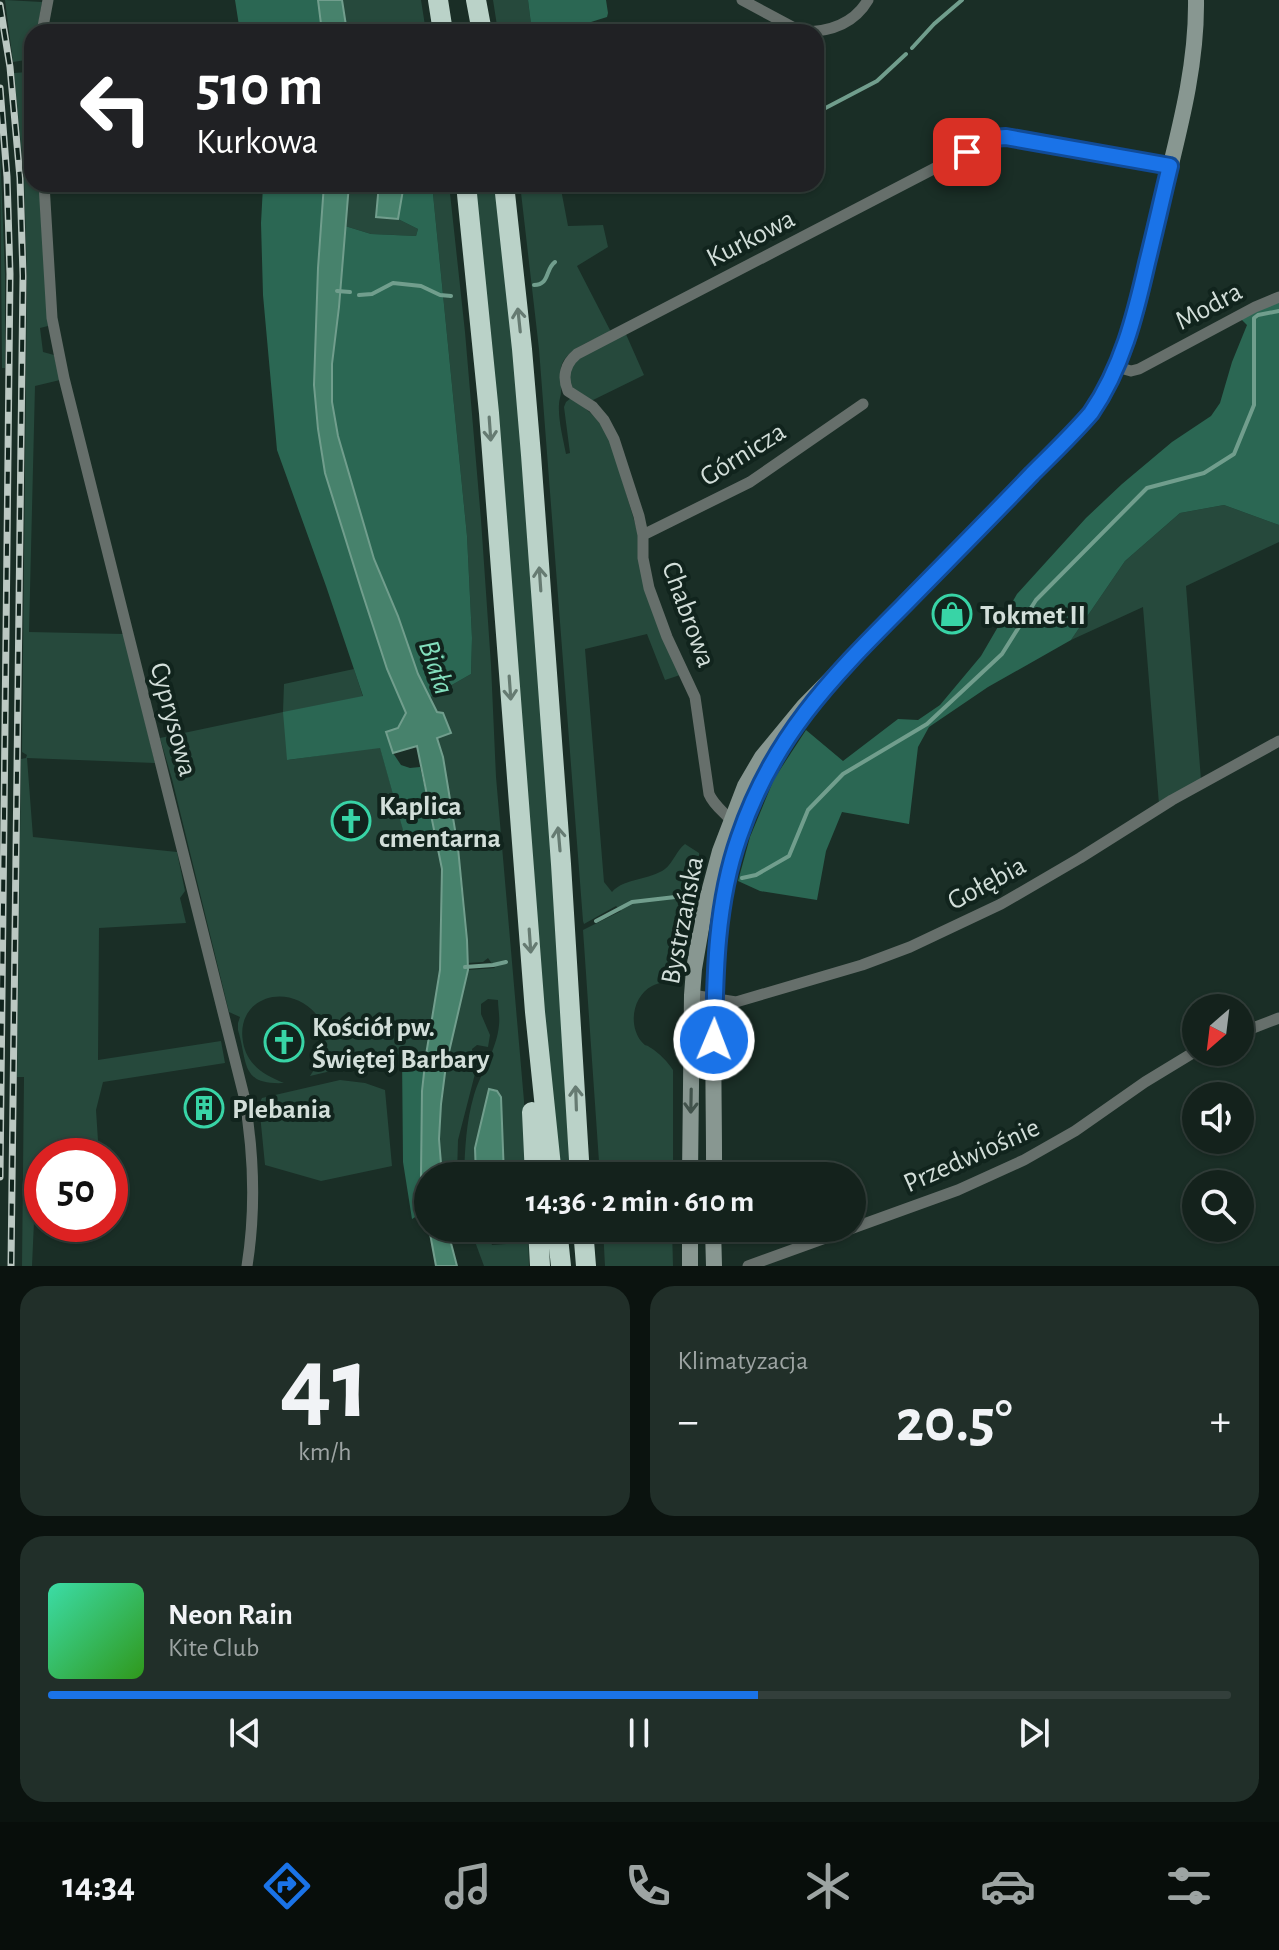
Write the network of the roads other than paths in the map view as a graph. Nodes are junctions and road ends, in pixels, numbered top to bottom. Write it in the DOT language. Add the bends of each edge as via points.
graph roads {
  1 [pos="48,0"];
  2 [pos="438,0"];
  3 [pos="476,0"];
  4 [pos="742,0"];
  5 [pos="868,0"];
  6 [pos="1196,0"];
  7 [pos="44,24"];
  8 [pos="442,24"];
  9 [pos="480,24"];
  10 [pos="787,24"];
  11 [pos="824,29"];
  12 [pos="1170,166"];
  13 [pos="44,192"];
  14 [pos="467,192"];
  15 [pos="505,192"];
  16 [pos="1279,297"];
  17 [pos="1117,367"];
  18 [pos="568,391"];
  19 [pos="863,404"];
  20 [pos="643,535"];
  21 [pos="837,672"];
  22 [pos="1279,741"];
  23 [pos="731,820"];
  24 [pos="739,837"];
  25 [pos="692,995"];
  26 [pos="715,1000"];
  27 [pos="535,1012"];
  28 [pos="1279,1018"];
  29 [pos="1254,1028"];
  30 [pos="1182,1060"];
  31 [pos="534,1162"];
  32 [pos="551,1162"];
  33 [pos="579,1162"];
  34 [pos="690,1162"];
  35 [pos="714,1162"];
  36 [pos="539,1242"];
  37 [pos="558,1242"];
  38 [pos="584,1242"];
  39 [pos="690,1242"];
  40 [pos="713,1242"];
  41 [pos="247,1266"];
  42 [pos="540,1266"];
  43 [pos="561,1266"];
  44 [pos="586,1266"];
  45 [pos="690,1266"];
  46 [pos="714,1266"];
  47 [pos="748,1266"];
  1 -- 7 [label="street"];
  2 -- 8 [label="highway"];
  3 -- 9 [label="highway"];
  4 -- 10 [label="street"];
  5 -- 11 [label="street" via="854,19"];
  6 -- 12 [label="main road, Bystrzańska" via="1194,51"];
  12 -- 17 [label="main road, Bystrzańska"];
  12 -- 18 [label="street, Kurkowa" via="993,138 577,354 565,371"];
  13 -- 41 [label="street, Cyprysowa" via="52,318 64,378 244,1096 253,1177"];
  14 -- 27 [label="highway, one-way" via="488,398"];
  33 -- 15 [label="highway, one-way" via="531,455"];
  16 -- 17 [label="street, Modra" via="1139,369"];
  17 -- 21 [label="main road, Bystrzańska" via="1083,423"];
  18 -- 20 [label="street, Chabrowa" via="593,407 614,439"];
  19 -- 20 [label="street, Górnicza" via="736,491"];
  20 -- 23 [label="street, Chabrowa" via="649,588 695,697 709,794"];
  21 -- 23 [label="main road, Bystrzańska" via="762,757"];
  21 -- 24 [label="main road, Bystrzańska" via="774,757"];
  22 -- 26 [label="street, Gołębia" via="1001,904 910,947 736,1002"];
  23 -- 24 [label="street, Bystrzańska"];
  23 -- 25 [label="main road, Bystrzańska" via="704,911"];
  24 -- 26 [label="main road, Bystrzańska" via="720,915"];
  25 -- 26 [label="street, Gołębia"];
  25 -- 34 [label="main road, Bystrzańska, one-way"];
  26 -- 35 [label="main road, Bystrzańska"];
  27 -- 31 [label="highway" via="529,1051"];
  27 -- 32 [label="highway"];
  28 -- 29 [label="street"];
  30 -- 47 [label="street, Przedwiośnie" via="1075,1131 1004,1170"];
  36 -- 42 [label="highway"];
  37 -- 43 [label="highway"];
  38 -- 44 [label="highway"];
  39 -- 45 [label="main road"];
  40 -- 46 [label="main road"];
}
